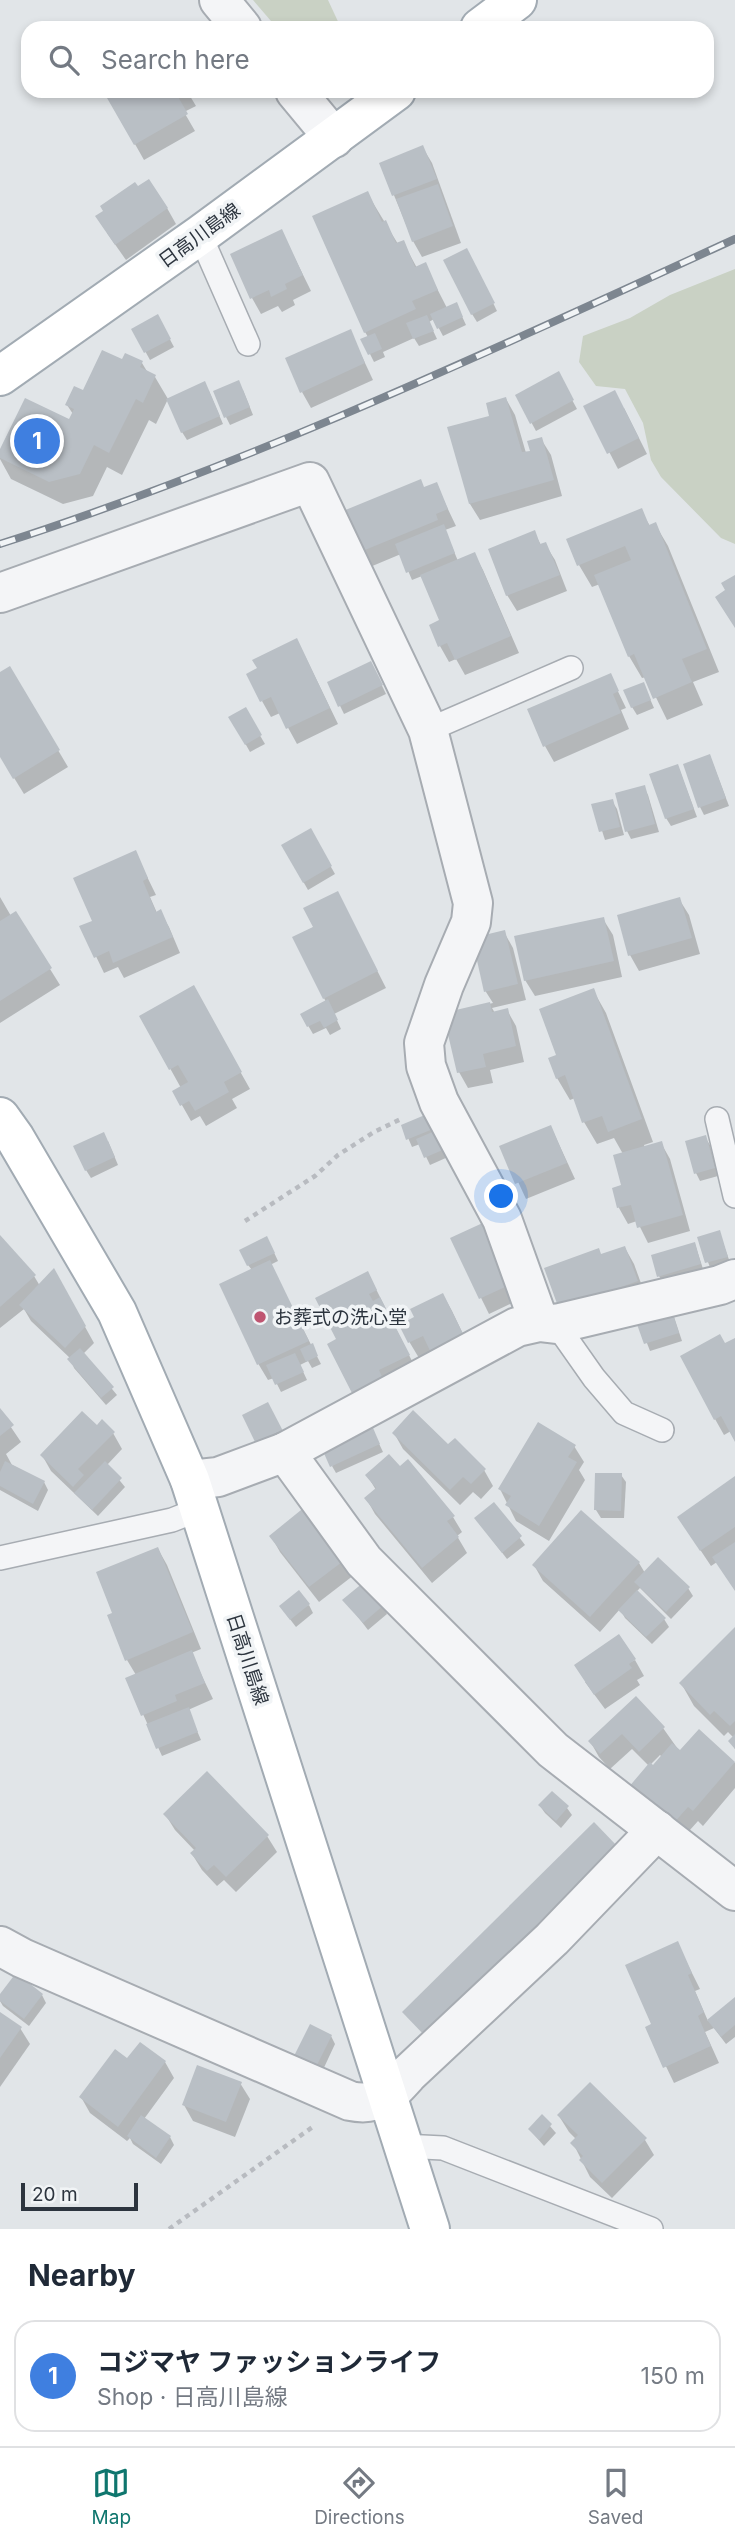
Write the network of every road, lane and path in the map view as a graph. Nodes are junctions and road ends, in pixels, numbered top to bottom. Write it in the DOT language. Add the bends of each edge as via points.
graph roads {
  1 [pos="219,0"];
  2 [pos="517,0"];
  3 [pos="237,21"];
  4 [pos="489,21"];
  5 [pos="301,98"];
  6 [pos="387,98"];
  7 [pos="334,138"];
  8 [pos="200,235"];
  9 [pos="248,344"];
  10 [pos="0,376"];
  11 [pos="0,593"];
  12 [pos="571,668"];
  13 [pos="428,730"];
  14 [pos="439,1102"];
  15 [pos="0,1117"];
  16 [pos="717,1119"];
  17 [pos="735,1196"];
  18 [pos="245,1221"];
  19 [pos="730,1289"];
  20 [pos="548,1323"];
  21 [pos="662,1430"];
  22 [pos="285,1452"];
  23 [pos="195,1494"];
  24 [pos="0,1558"];
  25 [pos="657,1830"];
  26 [pos="735,1891"];
  27 [pos="0,1946"];
  28 [pos="388,2096"];
  29 [pos="350,2101"];
  30 [pos="403,2146"];
  31 [pos="169,2229"];
  32 [pos="430,2229"];
  33 [pos="651,2229"];
  1 -- 3 [label="street"];
  2 -- 4 [label="main road"];
  5 -- 7 [label="street"];
  6 -- 7 [label="main road, 日高川島線"];
  7 -- 8 [label="main road, 日高川島線"];
  8 -- 9 [label="lane"];
  8 -- 10 [label="main road, 日高川島線"];
  11 -- 13 [label="street" via="310,482"];
  12 -- 13 [label="lane"];
  13 -- 14 [label="street" via="473,903 471,922 424,1043 426,1066"];
  14 -- 18 [label="path" via="374,1132"];
  14 -- 20 [label="street" via="502,1219"];
  15 -- 23 [label="main road, 日高川島線" via="117,1312"];
  16 -- 17 [label="lane"];
  19 -- 20 [label="street"];
  20 -- 21 [label="lane" via="624,1413"];
  20 -- 22 [label="street" via="517,1327"];
  22 -- 23 [label="street" via="218,1477"];
  22 -- 25 [label="street" via="363,1561 553,1750"];
  23 -- 24 [label="lane" via="172,1520"];
  23 -- 28 [label="main road, 日高川島線"];
  25 -- 26 [label="street"];
  25 -- 28 [label="street" via="552,1939"];
  27 -- 29 [label="street"];
  28 -- 29 [label="street" via="362,2103"];
  28 -- 30 [label="main road, 日高川島線"];
  29 -- 31 [label="path"];
  30 -- 32 [label="main road, 日高川島線"];
  30 -- 33 [label="lane" via="443,2148"];
}
